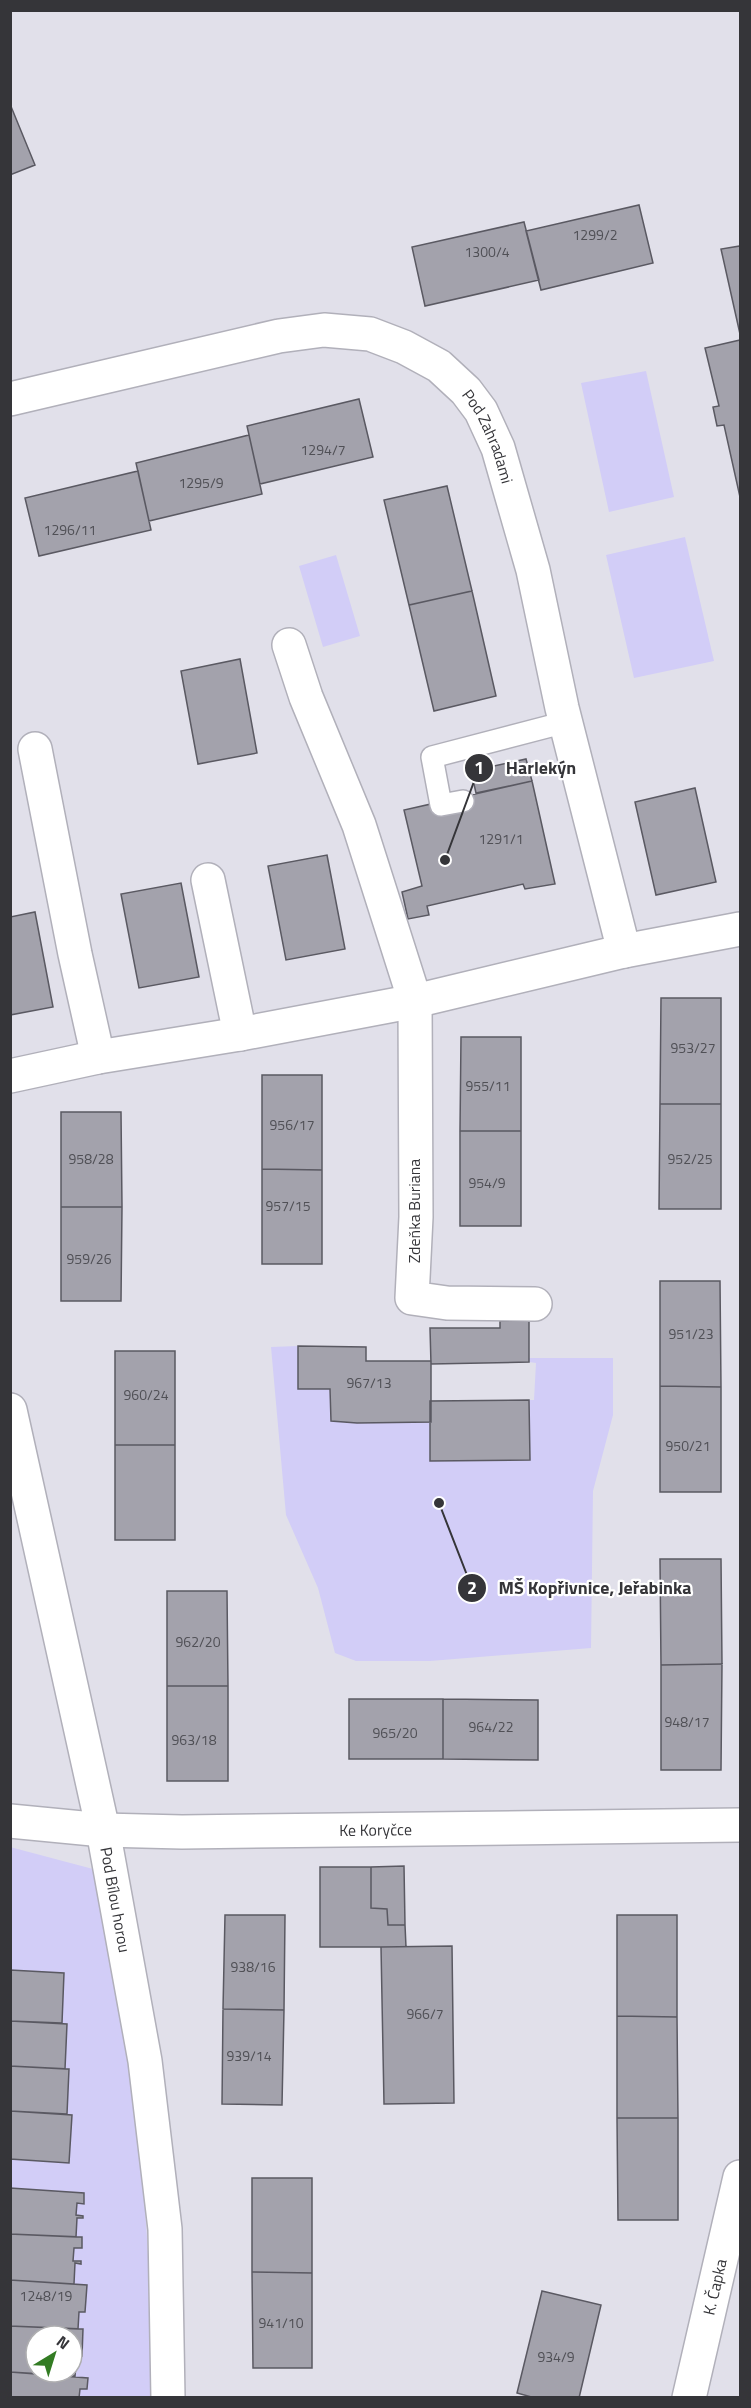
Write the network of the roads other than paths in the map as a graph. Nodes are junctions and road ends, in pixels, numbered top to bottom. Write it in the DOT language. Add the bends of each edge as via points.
graph roads {
  1 [pos="10,399"];
  2 [pos="289,645"];
  3 [pos="566,722"];
  4 [pos="35,748"];
  5 [pos="463,801"];
  6 [pos="208,880"];
  7 [pos="741,929"];
  8 [pos="624,951"];
  9 [pos="414,1001"];
  10 [pos="240,1034"];
  11 [pos="98,1057"];
  12 [pos="10,1076"];
  13 [pos="535,1304"];
  14 [pos="10,1410"];
  15 [pos="10,1821"];
  16 [pos="741,1825"];
  17 [pos="103,1830"];
  18 [pos="741,2177"];
  19 [pos="168,2397"];
  20 [pos="689,2397"];
  1 -- 3 [label="street, Pod Zahradami" via="279,336 324,330 370,334 438,366 481,411 498,448 533,570"];
  2 -- 9 [label="street" via="306,697 359,825"];
  3 -- 5 [label="lane" via="432,757 441,805"];
  3 -- 8 [label="street, Pod Zahradami"];
  4 -- 11 [label="street"];
  6 -- 10 [label="street"];
  7 -- 8 [label="street"];
  8 -- 9 [label="street"];
  9 -- 10 [label="street"];
  9 -- 13 [label="street, Zdeňka Buriana" via="416,1217 412,1298 447,1303"];
  10 -- 11 [label="street"];
  11 -- 12 [label="street"];
  14 -- 17 [label="street, Pod Bílou horou"];
  15 -- 17 [label="street, Ke Koryčce"];
  16 -- 17 [label="street, Ke Koryčce"];
  17 -- 19 [label="street, Pod Bílou horou" via="157,2146 165,2229"];
  18 -- 20 [label="street, K. Čapka"];
}
